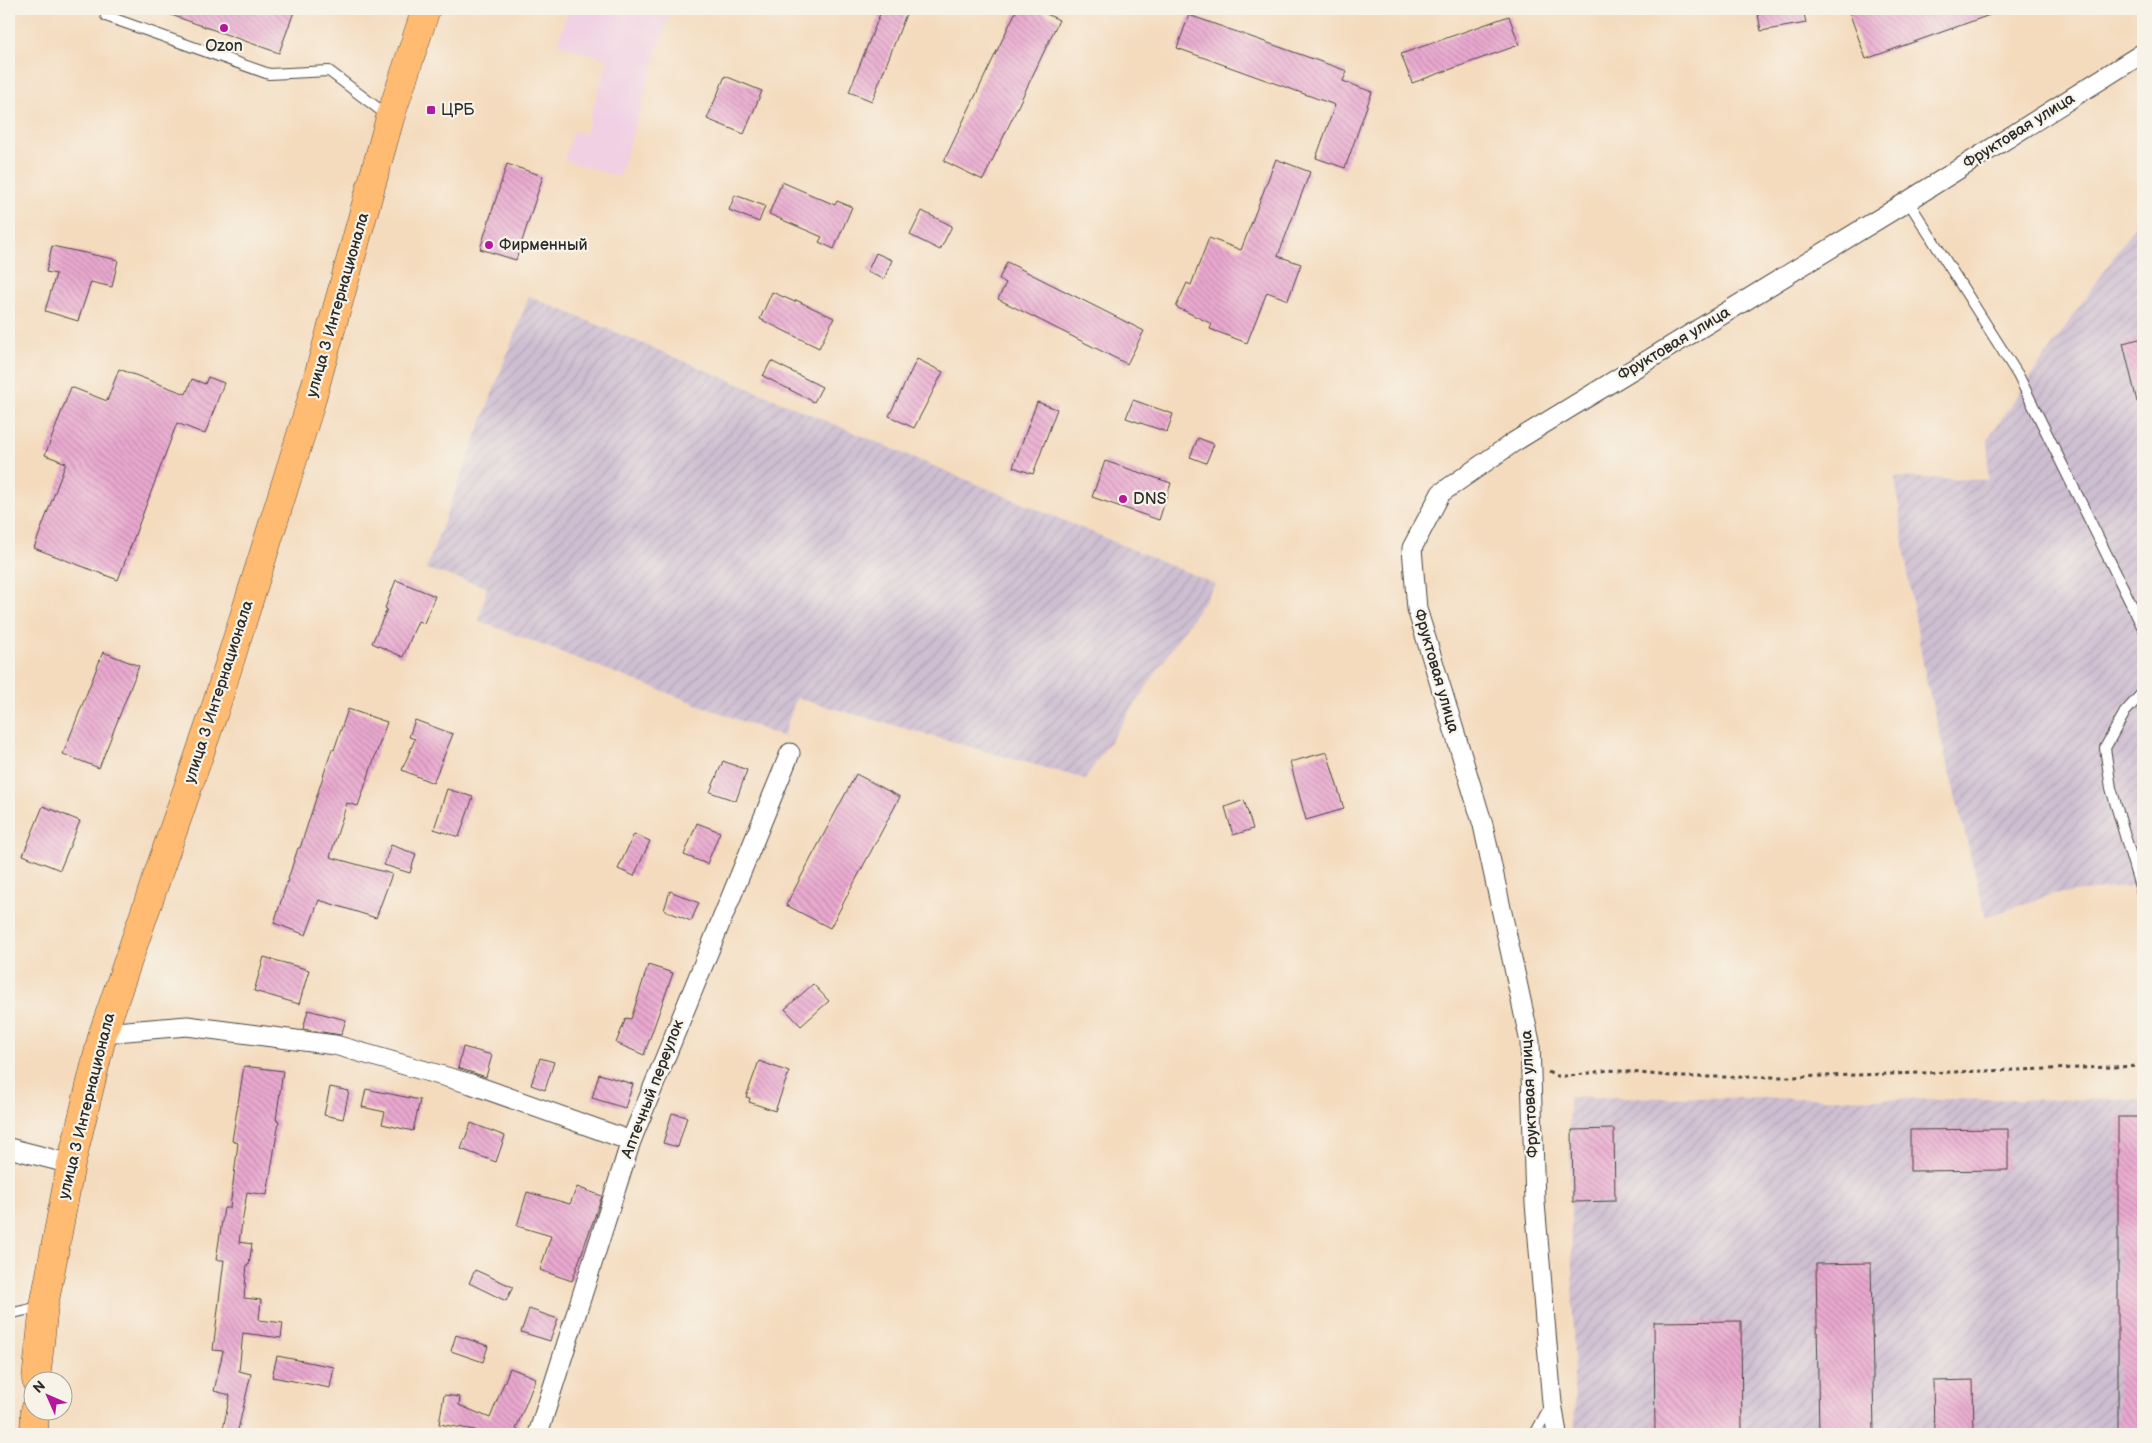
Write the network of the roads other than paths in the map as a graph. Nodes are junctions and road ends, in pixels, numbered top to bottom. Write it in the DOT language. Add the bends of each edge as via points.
graph roads {
  1 [pos="426,9"];
  2 [pos="106,16"];
  3 [pos="2143,53"];
  4 [pos="390,118"];
  5 [pos="1908,201"];
  6 [pos="2143,628"];
  7 [pos="2143,692"];
  8 [pos="790,753"];
  9 [pos="2143,897"];
  10 [pos="102,1033"];
  11 [pos="631,1140"];
  12 [pos="9,1148"];
  13 [pos="71,1164"];
  14 [pos="44,1306"];
  15 [pos="9,1314"];
  16 [pos="37,1370"];
  17 [pos="1552,1403"];
  18 [pos="35,1420"];
  19 [pos="34,1434"];
  20 [pos="538,1434"];
  21 [pos="1535,1434"];
  22 [pos="1557,1434"];
  1 -- 4 [label="main road, улица 3 Интернационала"];
  2 -- 4 [label="lane" via="270,74 329,71"];
  3 -- 5 [label="street, Фруктовая улица"];
  4 -- 10 [label="main road, улица 3 Интернационала" via="308,412 214,712"];
  5 -- 6 [label="lane" via="2018,375"];
  5 -- 17 [label="street, Фруктовая улица" via="1514,442 1441,493 1412,548 1417,609 1483,825 1530,1042 1535,1203"];
  7 -- 9 [label="lane" via="2125,712 2106,748 2111,788"];
  8 -- 11 [label="street, Аптечный переулок"];
  10 -- 11 [label="street" via="186,1026 335,1045 471,1084"];
  10 -- 13 [label="main road, улица 3 Интернационала"];
  11 -- 20 [label="street, Аптечный переулок"];
  12 -- 13 [label="street"];
  13 -- 14 [label="main road, улица 3 Интернационала"];
  14 -- 15 [label="lane"];
  14 -- 16 [label="main road, улица 3 Интернационала"];
  17 -- 21 [label="lane"];
  17 -- 22 [label="street, Фруктовая улица"];
  18 -- 19 [label="main road"];
}
